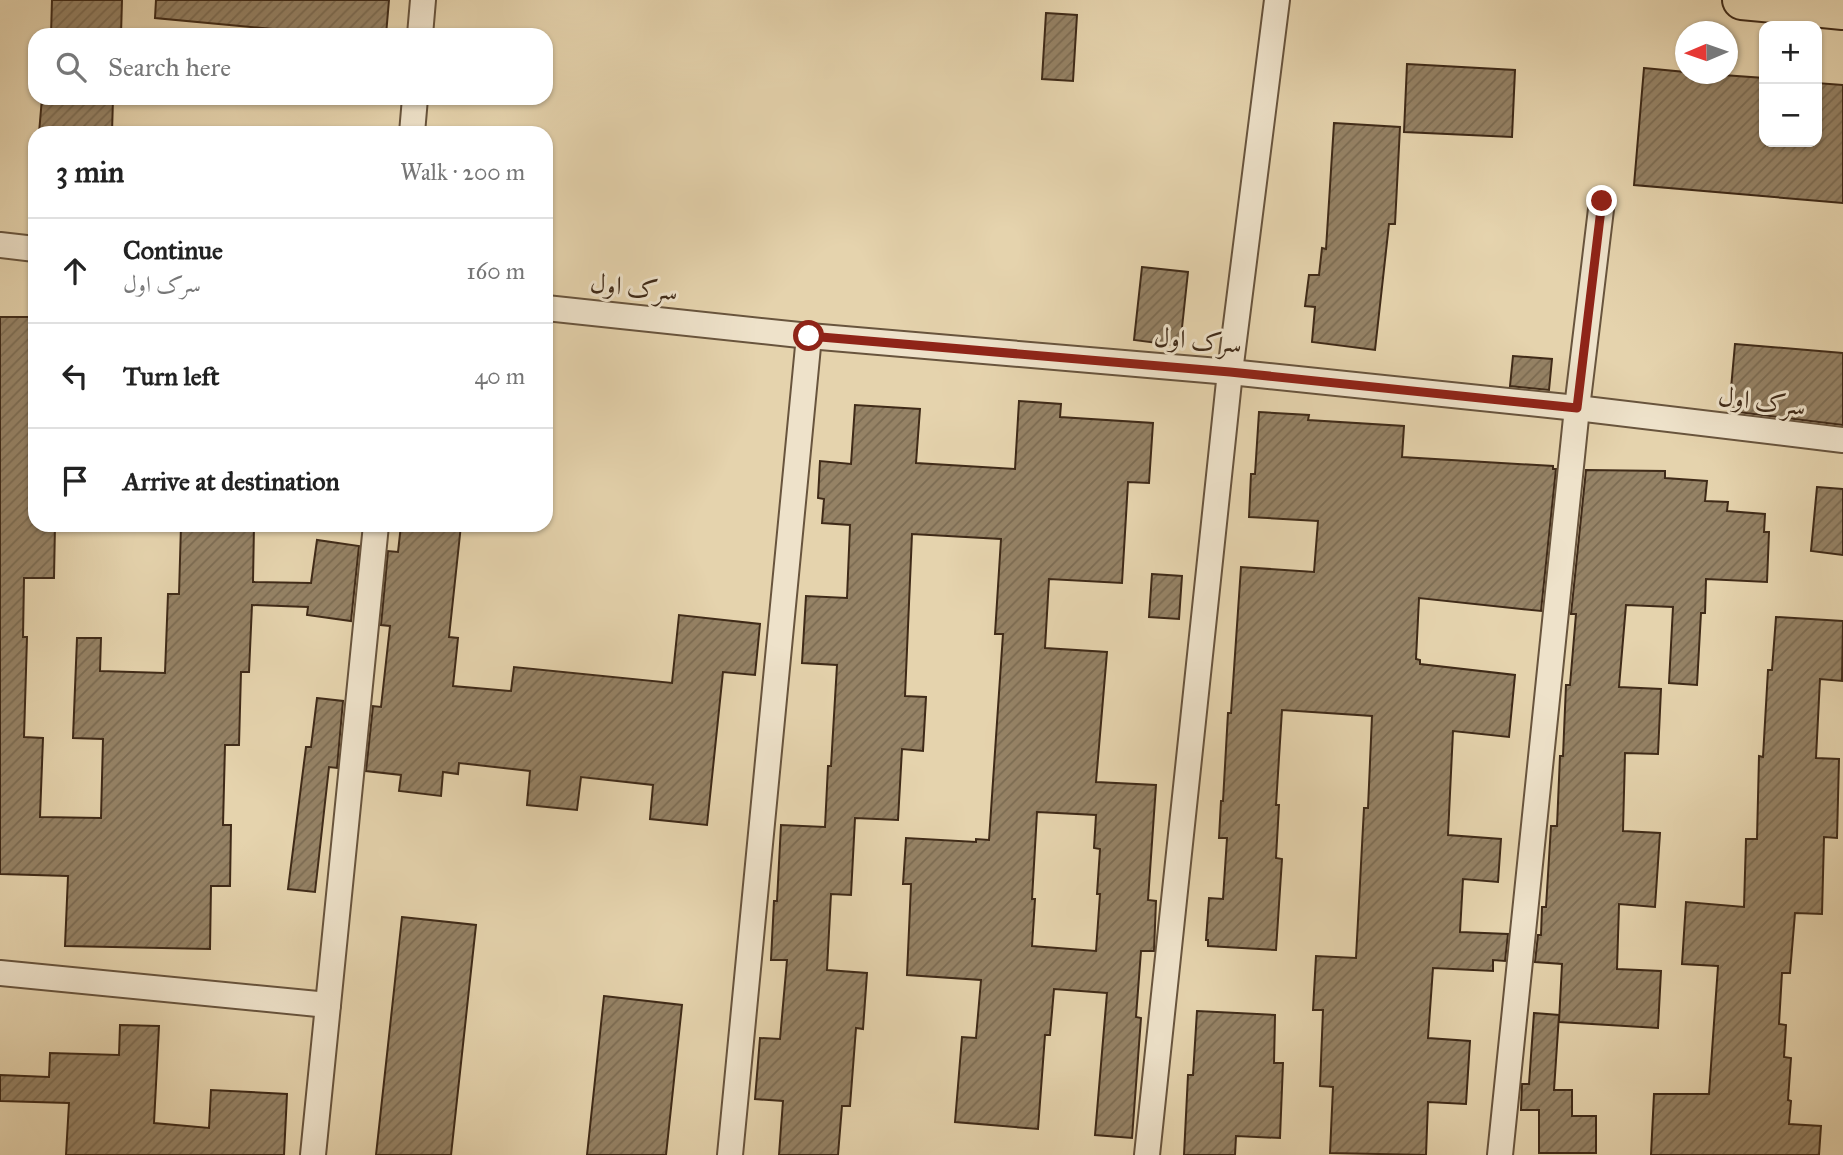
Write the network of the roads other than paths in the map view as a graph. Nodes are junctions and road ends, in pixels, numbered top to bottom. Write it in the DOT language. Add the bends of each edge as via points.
graph roads {
  1 [pos="423,0"];
  2 [pos="1277,0"];
  3 [pos="1742,0"];
  4 [pos="1843,10"];
  5 [pos="421,28"];
  6 [pos="414,105"];
  7 [pos="413,126"];
  8 [pos="1602,201"];
  9 [pos="0,244"];
  10 [pos="28,248"];
  11 [pos="553,309"];
  12 [pos="809,336"];
  13 [pos="1230,372"];
  14 [pos="1577,408"];
  15 [pos="1843,440"];
  16 [pos="375,532"];
  17 [pos="0,973"];
  18 [pos="328,1005"];
  19 [pos="313,1155"];
  20 [pos="730,1155"];
  21 [pos="1147,1155"];
  22 [pos="1500,1155"];
  1 -- 5 [label="street"];
  2 -- 13 [label="street"];
  3 -- 4 [label="main road"];
  6 -- 7 [label="street"];
  8 -- 14 [label="street"];
  9 -- 10 [label="street"];
  11 -- 12 [label="street, سرک‌ اول"];
  12 -- 13 [label="street, سرک‌ اول"];
  12 -- 20 [label="street"];
  13 -- 14 [label="street, سرک‌ اول"];
  13 -- 21 [label="street"];
  14 -- 15 [label="street, سرک‌ اول"];
  14 -- 22 [label="street"];
  16 -- 18 [label="street"];
  17 -- 18 [label="street"];
  18 -- 19 [label="street"];
}
